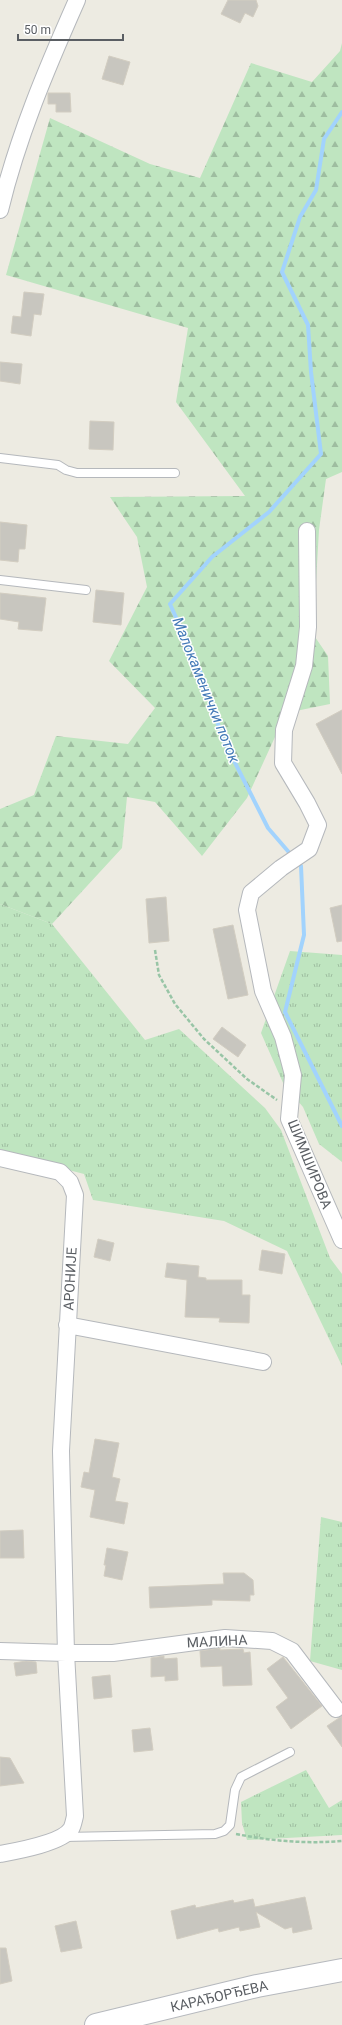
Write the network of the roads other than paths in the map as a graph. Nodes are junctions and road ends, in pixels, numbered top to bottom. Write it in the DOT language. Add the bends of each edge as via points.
graph roads {
  1 [pos="76,0"];
  2 [pos="0,210"];
  3 [pos="0,458"];
  4 [pos="175,474"];
  5 [pos="307,531"];
  6 [pos="0,580"];
  7 [pos="86,590"];
  8 [pos="0,1158"];
  9 [pos="342,1240"];
  10 [pos="67,1325"];
  11 [pos="263,1362"];
  12 [pos="0,1652"];
  13 [pos="66,1652"];
  14 [pos="336,1709"];
  15 [pos="290,1752"];
  16 [pos="59,1838"];
  17 [pos="0,1854"];
  18 [pos="342,1970"];
  19 [pos="134,2021"];
  20 [pos="96,2025"];
  1 -- 2 [label="street" via="34,100 11,165"];
  3 -- 4 [label="lane" via="58,465 77,473"];
  5 -- 9 [label="street, ШИМШИРОВА" via="308,627 304,666 284,730 283,763 318,825 309,849 251,893 247,910 262,991 283,1037 293,1075 289,1119"];
  6 -- 7 [label="lane"];
  8 -- 10 [label="street, АРОНИЈЕ" via="60,1172 68,1178 72,1186 75,1195"];
  10 -- 11 [label="street, АРОНИЈЕ"];
  10 -- 13 [label="street" via="61,1451"];
  12 -- 13 [label="street, МАЛИНА"];
  13 -- 14 [label="street, МАЛИНА" via="113,1652 225,1638 272,1641 292,1651"];
  13 -- 16 [label="street" via="75,1816 71,1829"];
  15 -- 16 [label="lane" via="241,1777 235,1790 230,1825 224,1831 215,1834"];
  16 -- 17 [label="street" via="42,1845"];
  18 -- 19 [label="main road, КАРАЂОРЂЕВА" via="257,1986"];
  19 -- 20 [label="main road, КАРАЂОРЂЕВА"];
}
